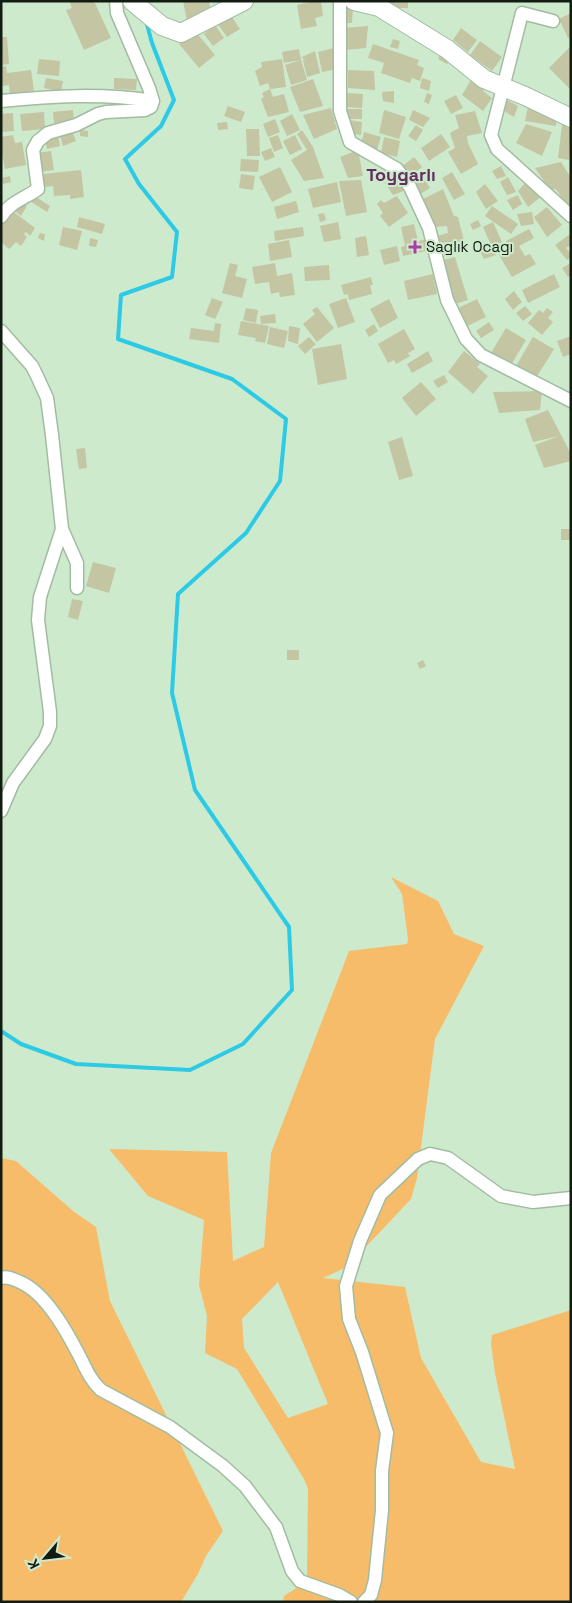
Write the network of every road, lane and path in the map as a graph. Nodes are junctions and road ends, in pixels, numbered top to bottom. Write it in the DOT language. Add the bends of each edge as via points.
graph roads {
  1 [pos="116,1"];
  2 [pos="132,1"];
  3 [pos="244,1"];
  4 [pos="340,1"];
  5 [pos="354,1"];
  6 [pos="553,21"];
  7 [pos="504,87"];
  8 [pos="1,101"];
  9 [pos="153,101"];
  10 [pos="571,118"];
  11 [pos="571,216"];
  12 [pos="1,217"];
  13 [pos="1,331"];
  14 [pos="571,401"];
  15 [pos="62,529"];
  16 [pos="77,588"];
  17 [pos="1,811"];
  18 [pos="571,1198"];
  19 [pos="1,1278"];
  20 [pos="351,1602"];
  21 [pos="364,1602"];
  1 -- 9 [label="street" via="117,13"];
  2 -- 3 [label="street" via="162,26 181,33"];
  4 -- 14 [label="street" via="340,111 350,142 397,169 410,188 429,228 446,300 466,339 481,355"];
  5 -- 7 [label="street" via="379,7 448,48 484,79"];
  6 -- 7 [label="street" via="522,13"];
  7 -- 10 [label="street"];
  7 -- 11 [label="street" via="491,135 498,149"];
  8 -- 9 [label="street" via="123,96"];
  9 -- 12 [label="street" via="145,110 106,112 48,133 33,150 38,189 14,202"];
  13 -- 15 [label="street" via="32,366 47,398"];
  15 -- 16 [label="street" via="78,563"];
  15 -- 17 [label="street" via="40,597 38,620 50,726 45,739 9,790"];
  18 -- 21 [label="street" via="532,1202 501,1196 448,1158 430,1154 418,1159 380,1195 360,1241 346,1286 349,1319 387,1433 374,1580 371,1595"];
  19 -- 20 [label="street" via="7,1277 29,1286 44,1300 95,1385 170,1427 245,1486 276,1527 292,1571 300,1581"];
}
